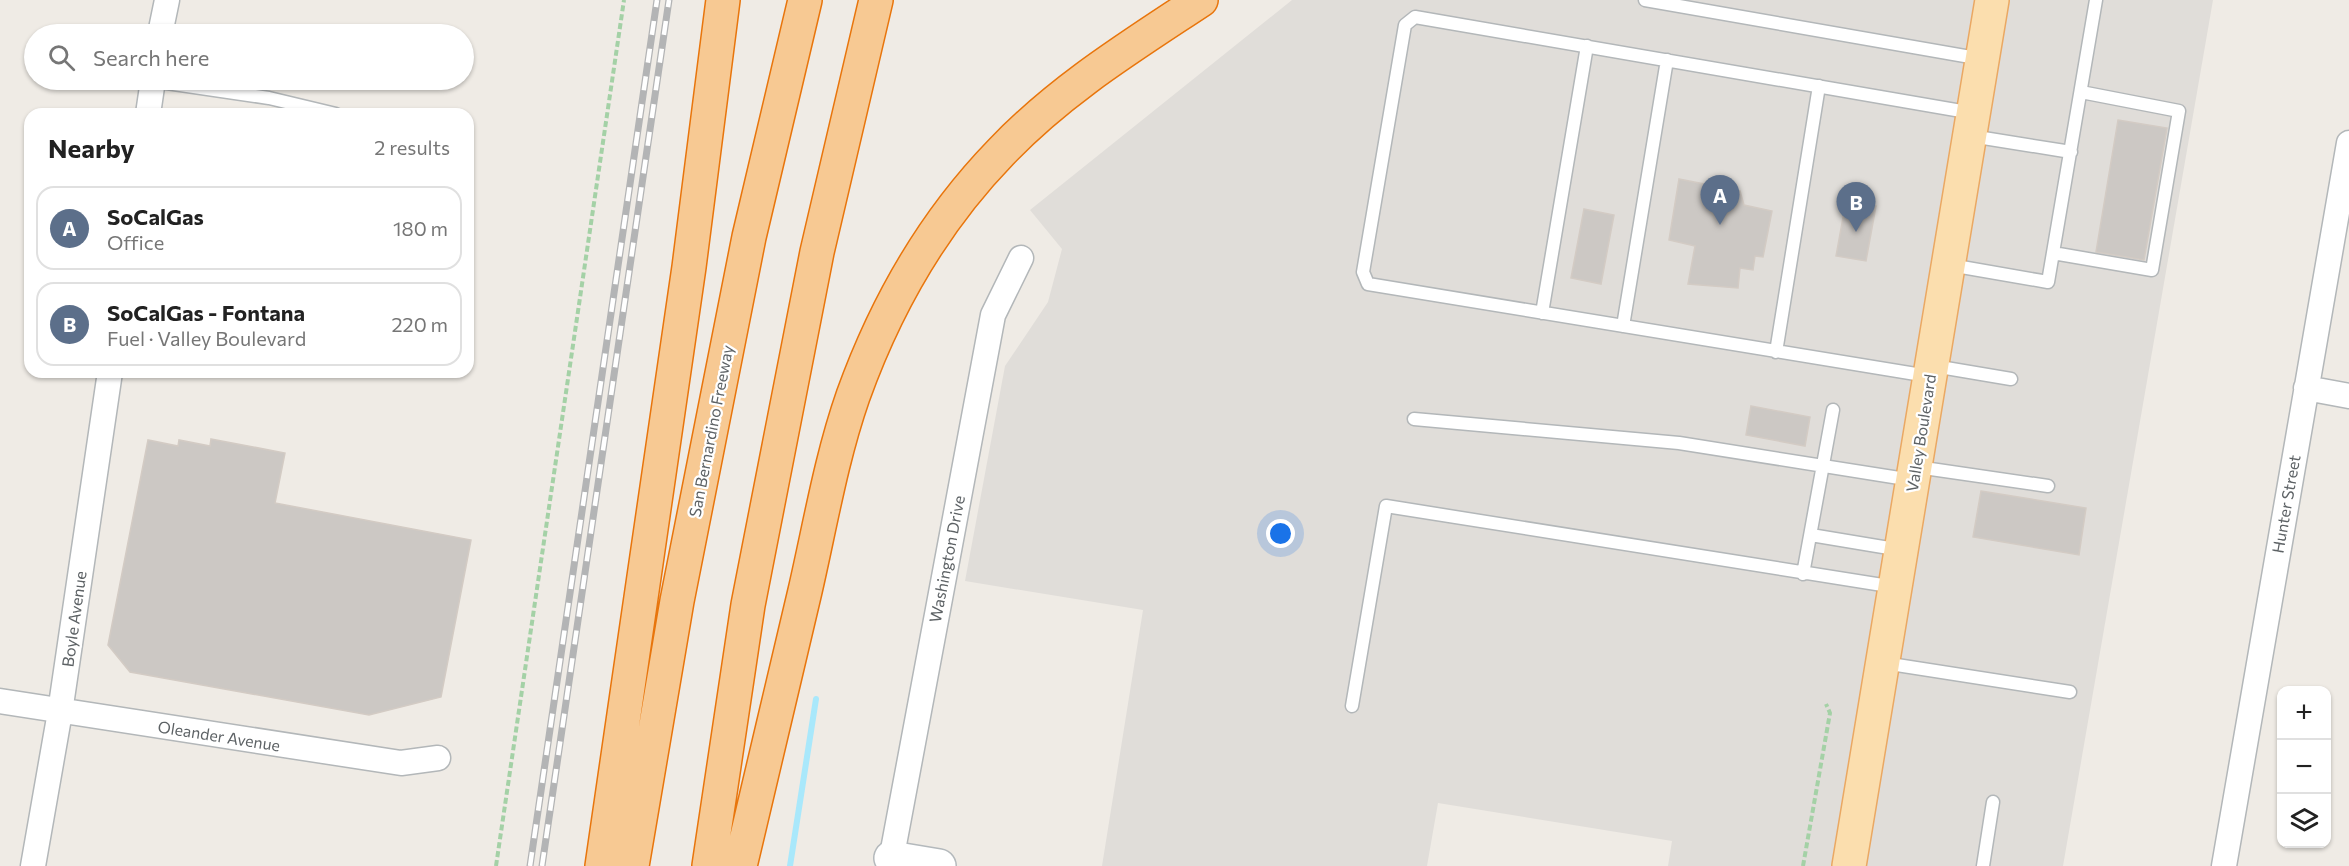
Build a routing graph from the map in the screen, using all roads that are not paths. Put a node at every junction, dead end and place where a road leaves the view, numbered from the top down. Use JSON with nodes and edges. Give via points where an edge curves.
{"nodes":[{"id":1,"x":166,"y":0,"type":"edge"},
{"id":2,"x":723,"y":0,"type":"edge"},
{"id":3,"x":805,"y":0,"type":"edge"},
{"id":4,"x":876,"y":0,"type":"edge"},
{"id":5,"x":1201,"y":0,"type":"edge"},
{"id":6,"x":1645,"y":0,"type":"edge"},
{"id":7,"x":1992,"y":0,"type":"edge"},
{"id":8,"x":2096,"y":0,"type":"edge"},
{"id":9,"x":162,"y":24,"type":"edge"},
{"id":10,"x":1587,"y":46,"type":"junction"},
{"id":11,"x":1983,"y":59,"type":"junction"},
{"id":12,"x":1667,"y":60,"type":"junction"},
{"id":13,"x":1819,"y":86,"type":"junction"},
{"id":14,"x":152,"y":90,"type":"edge"},
{"id":15,"x":217,"y":90,"type":"edge"},
{"id":16,"x":2081,"y":92,"type":"junction"},
{"id":17,"x":149,"y":108,"type":"edge"},
{"id":18,"x":311,"y":108,"type":"edge"},
{"id":19,"x":1972,"y":124,"type":"junction"},
{"id":20,"x":2349,"y":143,"type":"edge"},
{"id":21,"x":2071,"y":152,"type":"junction"},
{"id":22,"x":2053,"y":254,"type":"junction"},
{"id":23,"x":1021,"y":258,"type":"dead end"},
{"id":24,"x":1949,"y":265,"type":"junction"},
{"id":25,"x":1542,"y":313,"type":"junction"},
{"id":26,"x":1623,"y":326,"type":"junction"},
{"id":27,"x":1776,"y":352,"type":"junction"},
{"id":28,"x":1931,"y":371,"type":"junction"},
{"id":29,"x":109,"y":378,"type":"edge"},
{"id":30,"x":2011,"y":379,"type":"dead end"},
{"id":31,"x":2306,"y":388,"type":"junction"},
{"id":32,"x":2349,"y":396,"type":"edge"},
{"id":33,"x":1833,"y":410,"type":"dead end"},
{"id":34,"x":1414,"y":419,"type":"dead end"},
{"id":35,"x":1824,"y":466,"type":"junction"},
{"id":36,"x":1914,"y":473,"type":"junction"},
{"id":37,"x":2048,"y":486,"type":"dead end"},
{"id":38,"x":1811,"y":535,"type":"junction"},
{"id":39,"x":1902,"y":550,"type":"junction"},
{"id":40,"x":1803,"y":573,"type":"junction"},
{"id":41,"x":1896,"y":587,"type":"junction"},
{"id":42,"x":1883,"y":663,"type":"junction"},
{"id":43,"x":2070,"y":692,"type":"dead end"},
{"id":44,"x":0,"y":701,"type":"edge"},
{"id":45,"x":1352,"y":706,"type":"dead end"},
{"id":46,"x":60,"y":712,"type":"junction"},
{"id":47,"x":438,"y":758,"type":"dead end"},
{"id":48,"x":1993,"y":802,"type":"dead end"},
{"id":49,"x":890,"y":862,"type":"edge"},
{"id":50,"x":33,"y":866,"type":"edge"},
{"id":51,"x":603,"y":866,"type":"edge"},
{"id":52,"x":632,"y":866,"type":"edge"},
{"id":53,"x":709,"y":866,"type":"edge"},
{"id":54,"x":740,"y":866,"type":"edge"},
{"id":55,"x":939,"y":866,"type":"edge"},
{"id":56,"x":1849,"y":866,"type":"edge"},
{"id":57,"x":1983,"y":866,"type":"edge"},
{"id":58,"x":2224,"y":866,"type":"edge"}],
"edges":[{"from":1,"to":9,"type":"street"},
{"from":2,"to":51,"type":"highway"},
{"from":3,"to":52,"type":"highway","name":"San Bernardino Freeway","via":[[749,237],[677,601]]},
{"from":4,"to":53,"type":"highway","via":[[817,252],[750,593]]},
{"from":5,"to":54,"type":"highway","via":[[1101,65],[1041,112],[967,190],[900,292],[875,339],[852,399]]},
{"from":6,"to":11,"type":"lane"},
{"from":7,"to":11,"type":"main road","name":"Valley Boulevard"},
{"from":8,"to":16,"type":"lane"},
{"from":10,"to":12,"type":"lane"},
{"from":10,"to":25,"type":"lane"},
{"from":10,"to":25,"type":"lane","via":[[1415,16],[1404,25],[1363,272],[1368,284]]},
{"from":11,"to":19,"type":"main road","name":"Valley Boulevard"},
{"from":12,"to":13,"type":"lane"},
{"from":12,"to":26,"type":"lane"},
{"from":13,"to":19,"type":"lane"},
{"from":13,"to":27,"type":"lane"},
{"from":14,"to":17,"type":"street"},
{"from":15,"to":18,"type":"lane"},
{"from":16,"to":21,"type":"lane"},
{"from":16,"to":22,"type":"lane","via":[[2179,111],[2152,270]]},
{"from":19,"to":21,"type":"lane"},
{"from":19,"to":24,"type":"main road","name":"Valley Boulevard"},
{"from":20,"to":31,"type":"street","name":"Hunter Street"},
{"from":21,"to":22,"type":"lane"},
{"from":22,"to":24,"type":"lane","via":[[2048,282]]},
{"from":23,"to":49,"type":"street","name":"Washington Drive","via":[[993,315]]},
{"from":24,"to":28,"type":"main road","name":"Valley Boulevard"},
{"from":25,"to":26,"type":"lane"},
{"from":26,"to":27,"type":"lane"},
{"from":27,"to":28,"type":"lane"},
{"from":28,"to":30,"type":"lane"},
{"from":28,"to":36,"type":"main road","name":"Valley Boulevard"},
{"from":29,"to":46,"type":"street","name":"Boyle Avenue"},
{"from":31,"to":32,"type":"street"},
{"from":31,"to":58,"type":"street","name":"Hunter Street"},
{"from":33,"to":35,"type":"lane"},
{"from":34,"to":35,"type":"lane","via":[[1679,443]]},
{"from":35,"to":36,"type":"lane"},
{"from":35,"to":38,"type":"lane"},
{"from":36,"to":37,"type":"lane"},
{"from":36,"to":39,"type":"main road","name":"Valley Boulevard"},
{"from":38,"to":39,"type":"lane"},
{"from":38,"to":40,"type":"lane"},
{"from":39,"to":41,"type":"main road","name":"Valley Boulevard"},
{"from":40,"to":41,"type":"lane"},
{"from":40,"to":45,"type":"lane","via":[[1386,506]]},
{"from":41,"to":42,"type":"main road","name":"Valley Boulevard"},
{"from":42,"to":43,"type":"lane"},
{"from":42,"to":56,"type":"main road","name":"Valley Boulevard"},
{"from":44,"to":46,"type":"street","name":"Oleander Avenue"},
{"from":46,"to":47,"type":"street","name":"Oleander Avenue","via":[[401,763]]},
{"from":46,"to":50,"type":"street","name":"Boyle Avenue"},
{"from":48,"to":57,"type":"lane"},
{"from":49,"to":55,"type":"street"}]}
